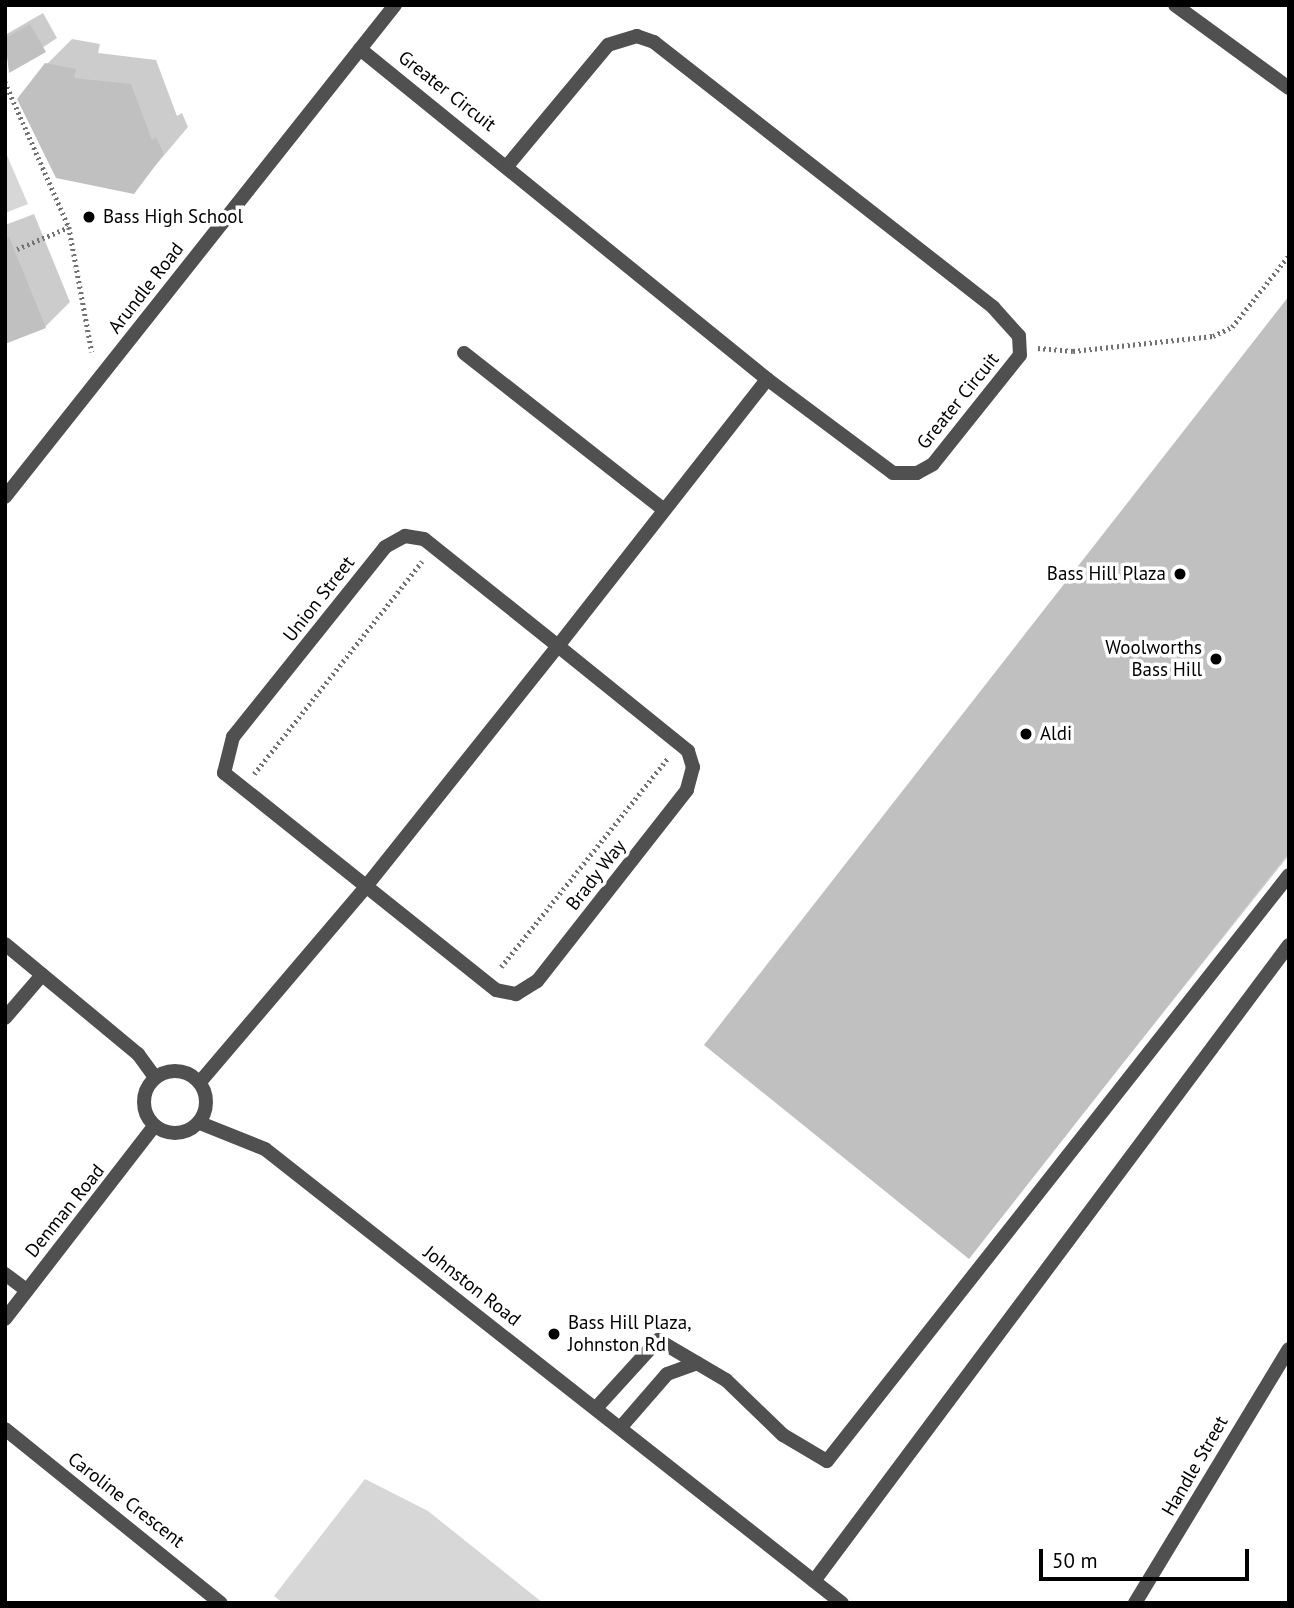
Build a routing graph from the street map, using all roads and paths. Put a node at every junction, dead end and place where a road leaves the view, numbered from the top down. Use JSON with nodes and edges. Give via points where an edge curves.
{"nodes":[{"id":1,"x":395,"y":5,"type":"edge"},
{"id":2,"x":1175,"y":5,"type":"edge"},
{"id":3,"x":360,"y":49,"type":"junction"},
{"id":4,"x":5,"y":82,"type":"edge"},
{"id":5,"x":1289,"y":88,"type":"edge"},
{"id":6,"x":509,"y":164,"type":"junction"},
{"id":7,"x":69,"y":226,"type":"junction"},
{"id":8,"x":17,"y":249,"type":"dead end"},
{"id":9,"x":1289,"y":255,"type":"edge"},
{"id":10,"x":1020,"y":346,"type":"junction"},
{"id":11,"x":464,"y":353,"type":"dead end"},
{"id":12,"x":767,"y":379,"type":"junction"},
{"id":13,"x":97,"y":381,"type":"junction"},
{"id":14,"x":5,"y":497,"type":"edge"},
{"id":15,"x":664,"y":510,"type":"junction"},
{"id":16,"x":434,"y":547,"type":"junction"},
{"id":17,"x":558,"y":646,"type":"junction"},
{"id":18,"x":679,"y":743,"type":"junction"},
{"id":19,"x":240,"y":791,"type":"junction"},
{"id":20,"x":1289,"y":875,"type":"edge"},
{"id":21,"x":363,"y":889,"type":"junction"},
{"id":22,"x":5,"y":944,"type":"edge"},
{"id":23,"x":1289,"y":945,"type":"edge"},
{"id":24,"x":42,"y":975,"type":"junction"},
{"id":25,"x":487,"y":984,"type":"junction"},
{"id":26,"x":5,"y":1018,"type":"edge"},
{"id":27,"x":156,"y":1077,"type":"junction"},
{"id":28,"x":200,"y":1082,"type":"junction"},
{"id":29,"x":200,"y":1123,"type":"junction"},
{"id":30,"x":154,"y":1126,"type":"junction"},
{"id":31,"x":5,"y":1274,"type":"edge"},
{"id":32,"x":26,"y":1290,"type":"junction"},
{"id":33,"x":5,"y":1319,"type":"edge"},
{"id":34,"x":1289,"y":1349,"type":"edge"},
{"id":35,"x":697,"y":1363,"type":"junction"},
{"id":36,"x":597,"y":1407,"type":"junction"},
{"id":37,"x":621,"y":1427,"type":"junction"},
{"id":38,"x":5,"y":1429,"type":"edge"},
{"id":39,"x":814,"y":1581,"type":"junction"},
{"id":40,"x":221,"y":1603,"type":"edge"},
{"id":41,"x":842,"y":1603,"type":"edge"},
{"id":42,"x":1135,"y":1603,"type":"edge"}],
"edges":[{"from":1,"to":3,"type":"street","name":"Arundle Road"},
{"from":2,"to":5,"type":"street"},
{"from":3,"to":6,"type":"street","name":"Greater Circuit"},
{"from":3,"to":13,"type":"street","name":"Arundle Road"},
{"from":4,"to":7,"type":"path"},
{"from":6,"to":10,"type":"street","name":"Greater Circuit","via":[[608,45],[637,36],[654,43],[993,307],[1012,323]]},
{"from":6,"to":12,"type":"street","name":"Greater Circuit"},
{"from":7,"to":8,"type":"path"},
{"from":7,"to":13,"type":"path"},
{"from":9,"to":10,"type":"path","via":[[1232,327],[1213,336],[1073,351]]},
{"from":10,"to":12,"type":"street","name":"Greater Circuit","via":[[1020,355],[933,464],[917,473],[893,473]]},
{"from":11,"to":15,"type":"street"},
{"from":12,"to":15,"type":"street"},
{"from":13,"to":14,"type":"street","name":"Arundle Road"},
{"from":15,"to":17,"type":"street"},
{"from":16,"to":17,"type":"street","name":"Union Street"},
{"from":16,"to":19,"type":"path"},
{"from":16,"to":19,"type":"street","name":"Union Street","via":[[405,536],[385,547],[225,754],[225,773]]},
{"from":17,"to":18,"type":"street","name":"Brady Way"},
{"from":17,"to":21,"type":"street"},
{"from":18,"to":25,"type":"path"},
{"from":18,"to":25,"type":"street","name":"Brady Way","via":[[693,767],[687,790],[545,971],[516,994]]},
{"from":19,"to":21,"type":"street","name":"Union Street"},
{"from":20,"to":35,"type":"street","via":[[827,1461],[783,1435],[726,1380]]},
{"from":21,"to":25,"type":"street","name":"Brady Way"},
{"from":21,"to":28,"type":"street"},
{"from":22,"to":24,"type":"street"},
{"from":23,"to":39,"type":"street"},
{"from":24,"to":26,"type":"street"},
{"from":24,"to":27,"type":"street","via":[[138,1054]]},
{"from":27,"to":28,"type":"street","via":[[174,1070]]},
{"from":27,"to":30,"type":"street","via":[[144,1096]]},
{"from":28,"to":29,"type":"street","via":[[207,1104]]},
{"from":29,"to":30,"type":"street","via":[[181,1133]]},
{"from":29,"to":36,"type":"street","name":"Johnston Road","via":[[265,1149]]},
{"from":30,"to":32,"type":"street","name":"Denman Road"},
{"from":31,"to":32,"type":"street"},
{"from":32,"to":33,"type":"street","name":"Denman Road"},
{"from":34,"to":42,"type":"street","name":"Handle Street"},
{"from":35,"to":36,"type":"street","via":[[659,1340]]},
{"from":35,"to":37,"type":"street","via":[[667,1374]]},
{"from":36,"to":37,"type":"street","name":"Johnston Road"},
{"from":37,"to":39,"type":"street","name":"Johnston Road"},
{"from":38,"to":40,"type":"street","name":"Caroline Crescent"},
{"from":39,"to":41,"type":"street","name":"Johnston Road"}]}
